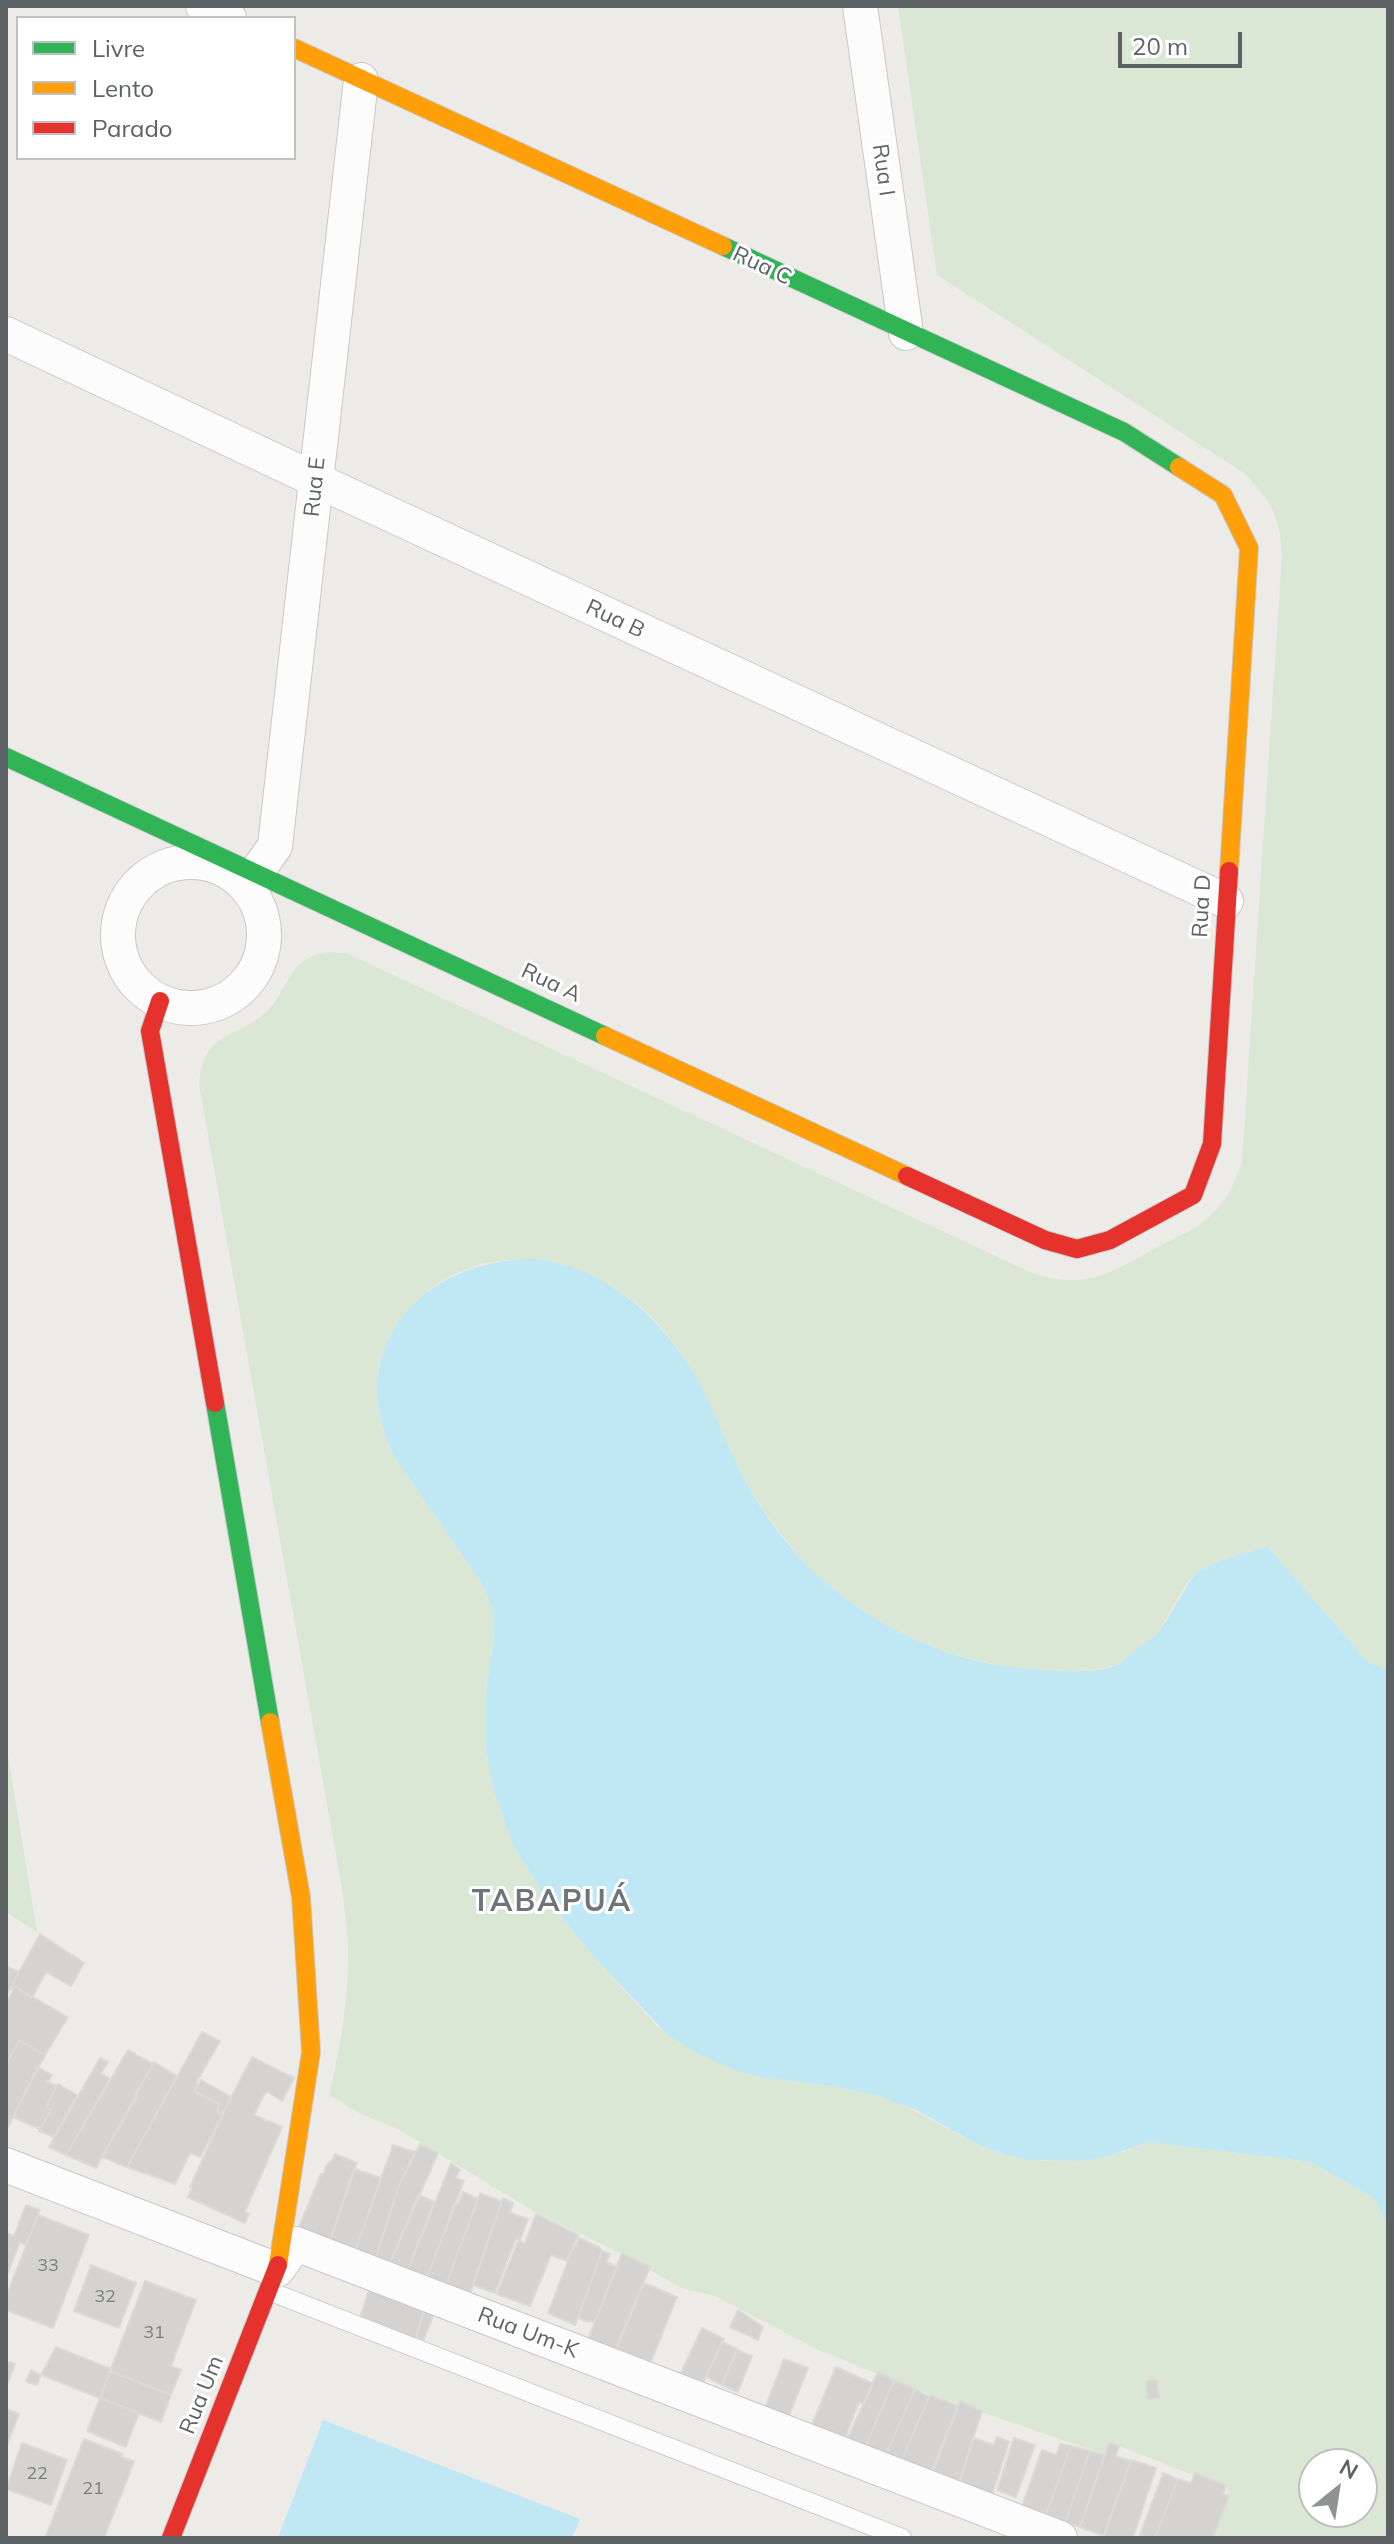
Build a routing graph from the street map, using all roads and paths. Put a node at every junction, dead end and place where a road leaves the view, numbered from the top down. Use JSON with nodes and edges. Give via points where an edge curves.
{"nodes":[{"id":1,"x":203,"y":6,"type":"edge"},
{"id":2,"x":860,"y":6,"type":"edge"},
{"id":3,"x":225,"y":16,"type":"edge"},
{"id":4,"x":296,"y":49,"type":"edge"},
{"id":5,"x":361,"y":80,"type":"junction"},
{"id":6,"x":906,"y":333,"type":"junction"},
{"id":7,"x":6,"y":334,"type":"edge"},
{"id":8,"x":316,"y":480,"type":"junction"},
{"id":9,"x":1223,"y":495,"type":"joint"},
{"id":10,"x":6,"y":757,"type":"edge"},
{"id":11,"x":251,"y":879,"type":"junction"},
{"id":12,"x":1226,"y":901,"type":"junction"},
{"id":13,"x":160,"y":1001,"type":"junction"},
{"id":14,"x":1077,"y":1249,"type":"joint"},
{"id":15,"x":6,"y":2165,"type":"edge"},
{"id":16,"x":273,"y":2280,"type":"junction"},
{"id":17,"x":171,"y":2538,"type":"edge"},
{"id":18,"x":902,"y":2538,"type":"edge"},
{"id":19,"x":1060,"y":2538,"type":"edge"}],
"edges":[{"from":1,"to":3,"type":"street"},
{"from":2,"to":6,"type":"street","name":"Rua I"},
{"from":4,"to":5,"type":"street","name":"Rua C"},
{"from":5,"to":6,"type":"street","name":"Rua C"},
{"from":5,"to":8,"type":"street","name":"Rua E"},
{"from":6,"to":9,"type":"street","name":"Rua C","via":[[1124,432]]},
{"from":7,"to":8,"type":"street","name":"Rua B"},
{"from":8,"to":11,"type":"street","name":"Rua E","via":[[275,846]]},
{"from":8,"to":12,"type":"street","name":"Rua B"},
{"from":9,"to":12,"type":"street","name":"Rua D","via":[[1249,548]]},
{"from":10,"to":11,"type":"street","name":"Rua A"},
{"from":11,"to":13,"type":"street","via":[[264,938],[261,958],[248,981],[229,997],[205,1006]]},
{"from":11,"to":13,"type":"street","via":[[212,864],[182,862],[153,872],[131,893],[118,926],[121,956],[133,979]]},
{"from":11,"to":14,"type":"street","name":"Rua A","via":[[1031,1233]]},
{"from":12,"to":14,"type":"street","name":"Rua D","via":[[1212,1144],[1193,1195],[1110,1240]]},
{"from":13,"to":16,"type":"street","name":"Rua Um","via":[[150,1031],[301,1897],[311,2052]]},
{"from":15,"to":16,"type":"street"},
{"from":16,"to":17,"type":"street","name":"Rua Um"},
{"from":16,"to":18,"type":"lane"},
{"from":16,"to":19,"type":"street","name":"Rua Um-K","via":[[296,2244]]}]}
